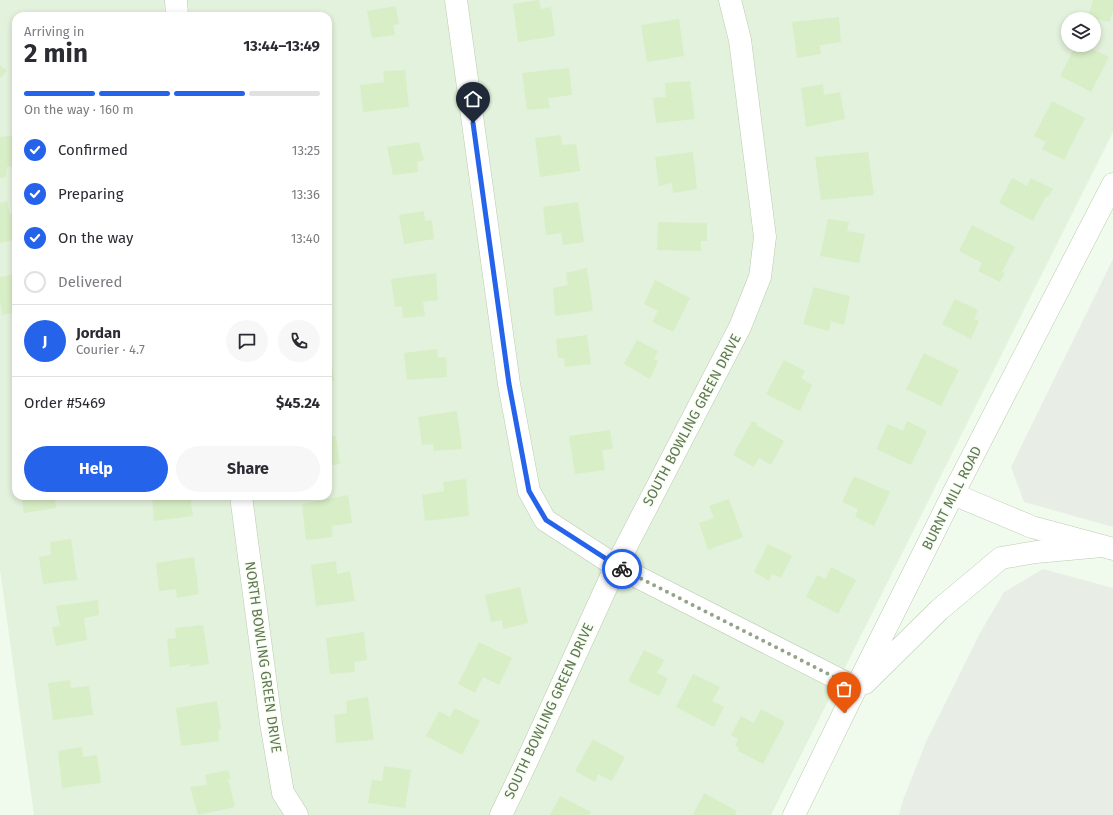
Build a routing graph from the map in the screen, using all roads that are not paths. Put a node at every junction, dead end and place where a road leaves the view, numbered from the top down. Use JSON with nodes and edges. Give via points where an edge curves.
{"nodes":[{"id":1,"x":176,"y":0,"type":"edge"},
{"id":2,"x":456,"y":0,"type":"edge"},
{"id":3,"x":730,"y":0,"type":"edge"},
{"id":4,"x":177,"y":12,"type":"edge"},
{"id":5,"x":1113,"y":184,"type":"edge"},
{"id":6,"x":954,"y":494,"type":"junction"},
{"id":7,"x":242,"y":500,"type":"edge"},
{"id":8,"x":1107,"y":548,"type":"edge"},
{"id":9,"x":616,"y":566,"type":"junction"},
{"id":10,"x":856,"y":688,"type":"junction"},
{"id":11,"x":297,"y":815,"type":"edge"},
{"id":12,"x":501,"y":815,"type":"edge"},
{"id":13,"x":794,"y":815,"type":"edge"}],
"edges":[{"from":1,"to":4,"type":"street"},
{"from":2,"to":9,"type":"street","via":[[509,384],[529,491],[546,520]]},
{"from":3,"to":9,"type":"street","name":"SOUTH BOWLING GREEN DRIVE","via":[[740,40],[765,237],[760,277],[740,327]]},
{"from":5,"to":6,"type":"street","name":"BURNT MILL ROAD"},
{"from":6,"to":8,"type":"street","via":[[1032,527]]},
{"from":6,"to":10,"type":"street","name":"BURNT MILL ROAD"},
{"from":7,"to":11,"type":"street","name":"NORTH BOWLING GREEN DRIVE","via":[[271,723],[283,793]]},
{"from":8,"to":10,"type":"street","via":[[1036,552],[1001,558],[939,610],[863,685]]},
{"from":9,"to":10,"type":"street"},
{"from":9,"to":12,"type":"street","name":"SOUTH BOWLING GREEN DRIVE"},
{"from":10,"to":13,"type":"street","name":"BURNT MILL ROAD"}]}
